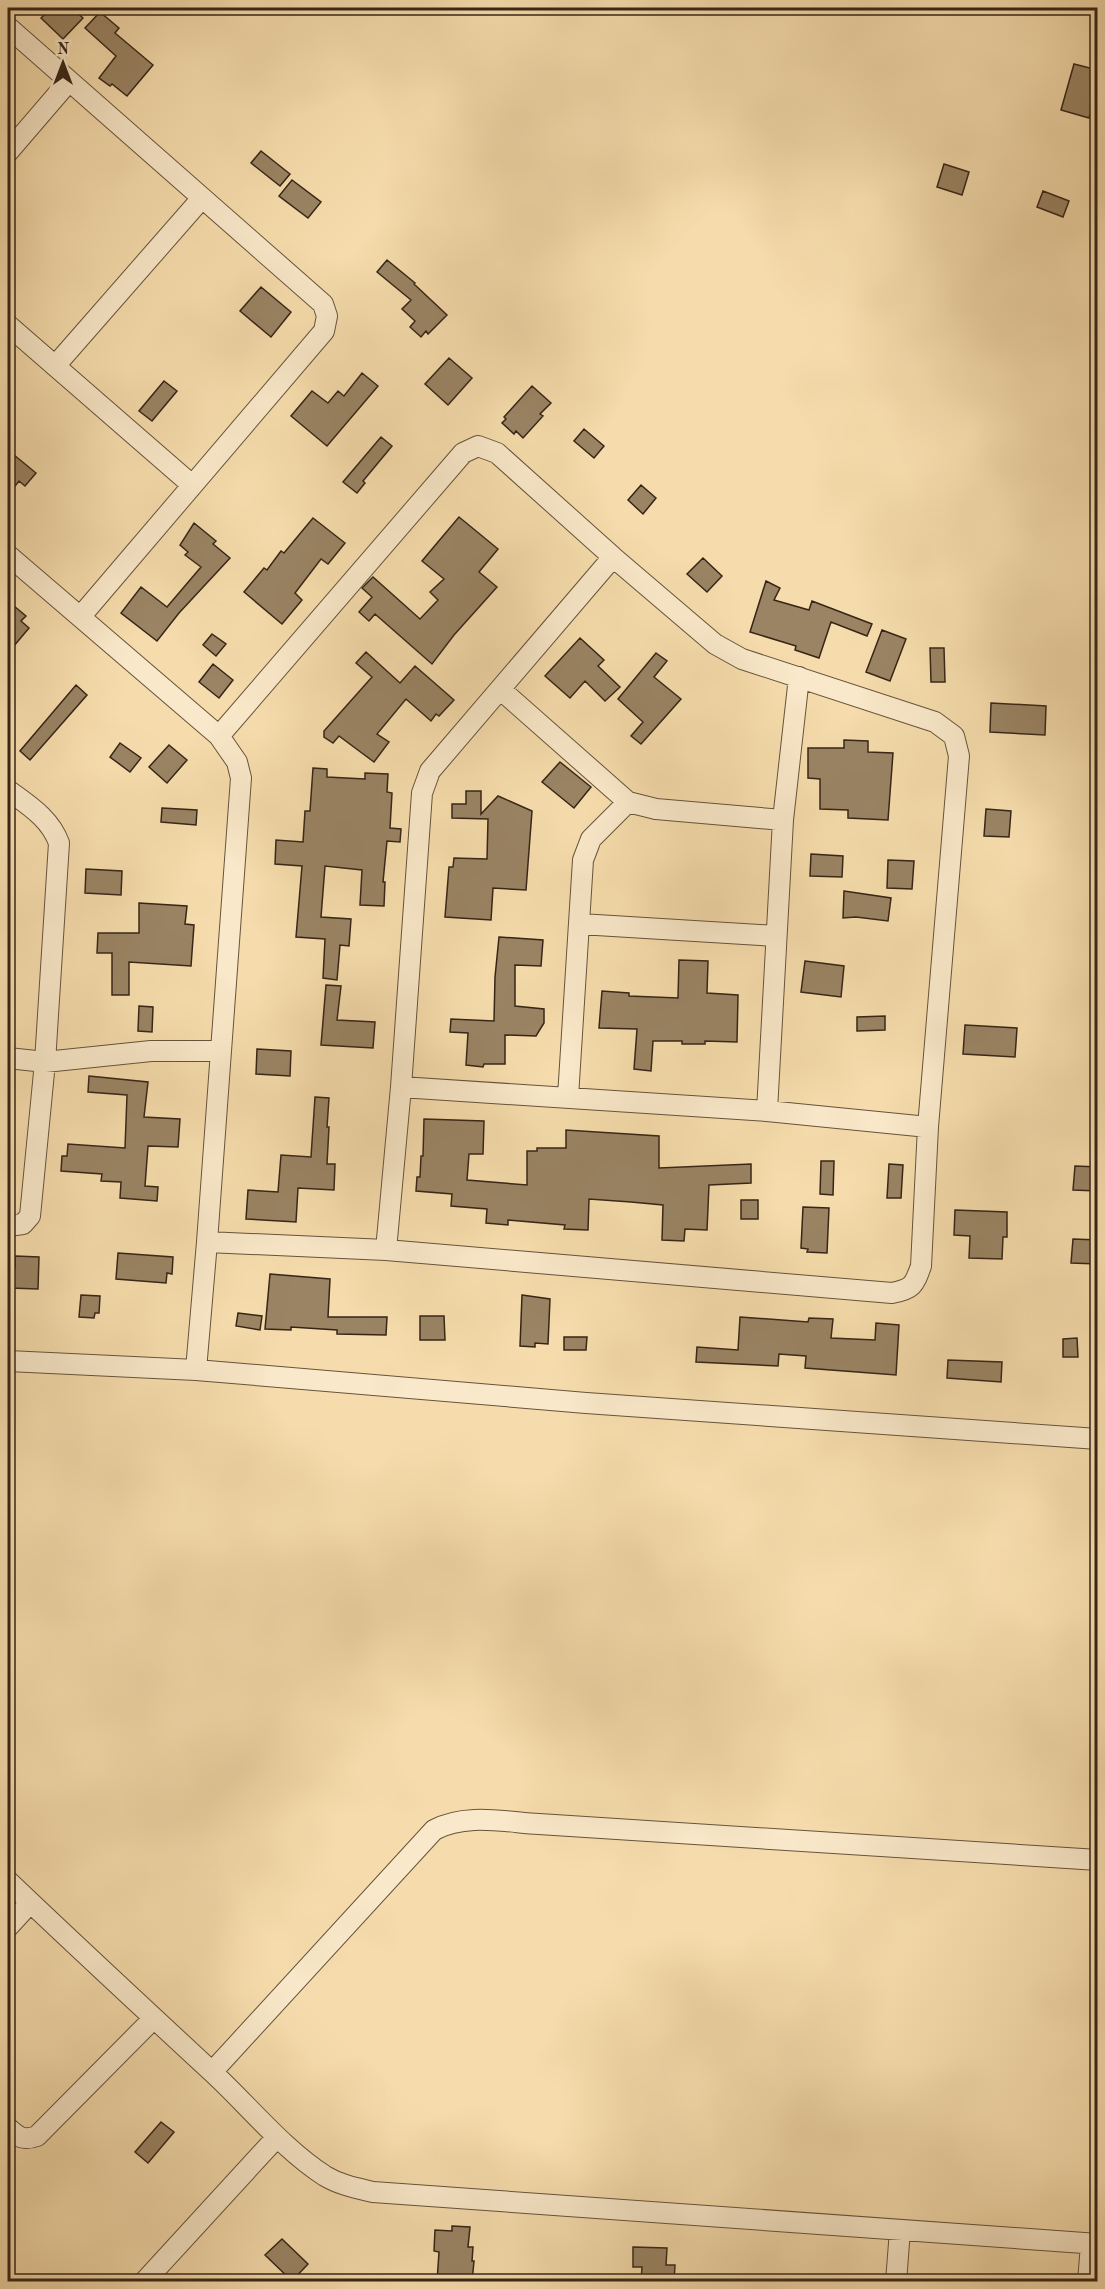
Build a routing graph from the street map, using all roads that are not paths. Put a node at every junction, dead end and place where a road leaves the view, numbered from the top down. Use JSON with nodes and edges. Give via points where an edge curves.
{"nodes":[{"id":1,"x":8,"y":27,"type":"edge"},
{"id":2,"x":69,"y":81,"type":"junction"},
{"id":3,"x":8,"y":152,"type":"edge"},
{"id":4,"x":202,"y":198,"type":"junction"},
{"id":5,"x":8,"y":325,"type":"edge"},
{"id":6,"x":55,"y":366,"type":"junction"},
{"id":7,"x":192,"y":485,"type":"junction"},
{"id":8,"x":8,"y":555,"type":"edge"},
{"id":9,"x":613,"y":557,"type":"junction"},
{"id":10,"x":81,"y":616,"type":"junction"},
{"id":11,"x":799,"y":677,"type":"junction"},
{"id":12,"x":500,"y":689,"type":"junction"},
{"id":13,"x":219,"y":736,"type":"junction"},
{"id":14,"x":8,"y":790,"type":"edge"},
{"id":15,"x":628,"y":802,"type":"junction"},
{"id":16,"x":783,"y":820,"type":"junction"},
{"id":17,"x":580,"y":924,"type":"junction"},
{"id":18,"x":776,"y":936,"type":"junction"},
{"id":19,"x":220,"y":1051,"type":"junction"},
{"id":20,"x":8,"y":1058,"type":"edge"},
{"id":21,"x":45,"y":1062,"type":"junction"},
{"id":22,"x":401,"y":1087,"type":"junction"},
{"id":23,"x":568,"y":1097,"type":"junction"},
{"id":24,"x":767,"y":1111,"type":"junction"},
{"id":25,"x":928,"y":1127,"type":"junction"},
{"id":26,"x":8,"y":1226,"type":"edge"},
{"id":27,"x":207,"y":1242,"type":"junction"},
{"id":28,"x":386,"y":1250,"type":"junction"},
{"id":29,"x":8,"y":1361,"type":"edge"},
{"id":30,"x":196,"y":1370,"type":"junction"},
{"id":31,"x":1098,"y":1439,"type":"edge"},
{"id":32,"x":1098,"y":1860,"type":"edge"},
{"id":33,"x":8,"y":1881,"type":"edge"},
{"id":34,"x":30,"y":1903,"type":"junction"},
{"id":35,"x":8,"y":1927,"type":"edge"},
{"id":36,"x":153,"y":2019,"type":"junction"},
{"id":37,"x":212,"y":2072,"type":"junction"},
{"id":38,"x":8,"y":2128,"type":"edge"},
{"id":39,"x":277,"y":2137,"type":"junction"},
{"id":40,"x":900,"y":2230,"type":"junction"},
{"id":41,"x":1094,"y":2244,"type":"edge"},
{"id":42,"x":144,"y":2281,"type":"edge"},
{"id":43,"x":896,"y":2282,"type":"edge"},
{"id":44,"x":1088,"y":2282,"type":"edge"}],
"edges":[{"from":1,"to":2,"type":"street"},
{"from":2,"to":3,"type":"street"},
{"from":2,"to":4,"type":"street"},
{"from":4,"to":6,"type":"street"},
{"from":4,"to":7,"type":"street","via":[[323,304],[327,316],[324,331]]},
{"from":5,"to":6,"type":"street"},
{"from":6,"to":7,"type":"street"},
{"from":7,"to":10,"type":"street"},
{"from":8,"to":10,"type":"street"},
{"from":9,"to":11,"type":"street","via":[[715,644],[742,659]]},
{"from":9,"to":12,"type":"street"},
{"from":9,"to":13,"type":"street","via":[[497,453],[478,446],[463,453]]},
{"from":10,"to":13,"type":"street"},
{"from":11,"to":16,"type":"street"},
{"from":11,"to":25,"type":"street","via":[[935,722],[954,736],[959,756]]},
{"from":12,"to":15,"type":"street"},
{"from":12,"to":22,"type":"street","via":[[430,771],[422,793]]},
{"from":13,"to":19,"type":"street","via":[[237,762],[241,778]]},
{"from":14,"to":21,"type":"street","via":[[44,818],[59,843]]},
{"from":15,"to":16,"type":"street","via":[[656,809]]},
{"from":15,"to":17,"type":"street","via":[[591,839],[583,860]]},
{"from":16,"to":18,"type":"street"},
{"from":17,"to":18,"type":"street"},
{"from":17,"to":23,"type":"street"},
{"from":18,"to":24,"type":"street"},
{"from":19,"to":21,"type":"street","via":[[151,1050]]},
{"from":19,"to":27,"type":"street"},
{"from":20,"to":21,"type":"street"},
{"from":21,"to":26,"type":"street","via":[[30,1216],[22,1224]]},
{"from":22,"to":23,"type":"street"},
{"from":22,"to":28,"type":"street"},
{"from":23,"to":24,"type":"street"},
{"from":24,"to":25,"type":"street"},
{"from":25,"to":28,"type":"street","via":[[921,1266],[915,1283],[907,1290],[892,1293]]},
{"from":27,"to":28,"type":"street"},
{"from":27,"to":30,"type":"street"},
{"from":29,"to":30,"type":"street"},
{"from":30,"to":31,"type":"street","via":[[668,1410]]},
{"from":32,"to":37,"type":"street","via":[[539,1824],[448,1822],[434,1830]]},
{"from":33,"to":34,"type":"street"},
{"from":34,"to":35,"type":"street"},
{"from":34,"to":36,"type":"street"},
{"from":36,"to":37,"type":"street"},
{"from":36,"to":38,"type":"street","via":[[37,2136],[18,2138]]},
{"from":37,"to":39,"type":"street"},
{"from":39,"to":40,"type":"street","via":[[325,2176],[342,2185],[373,2192]]},
{"from":39,"to":42,"type":"street"},
{"from":40,"to":41,"type":"street"},
{"from":40,"to":43,"type":"street"},
{"from":41,"to":44,"type":"street"}]}
